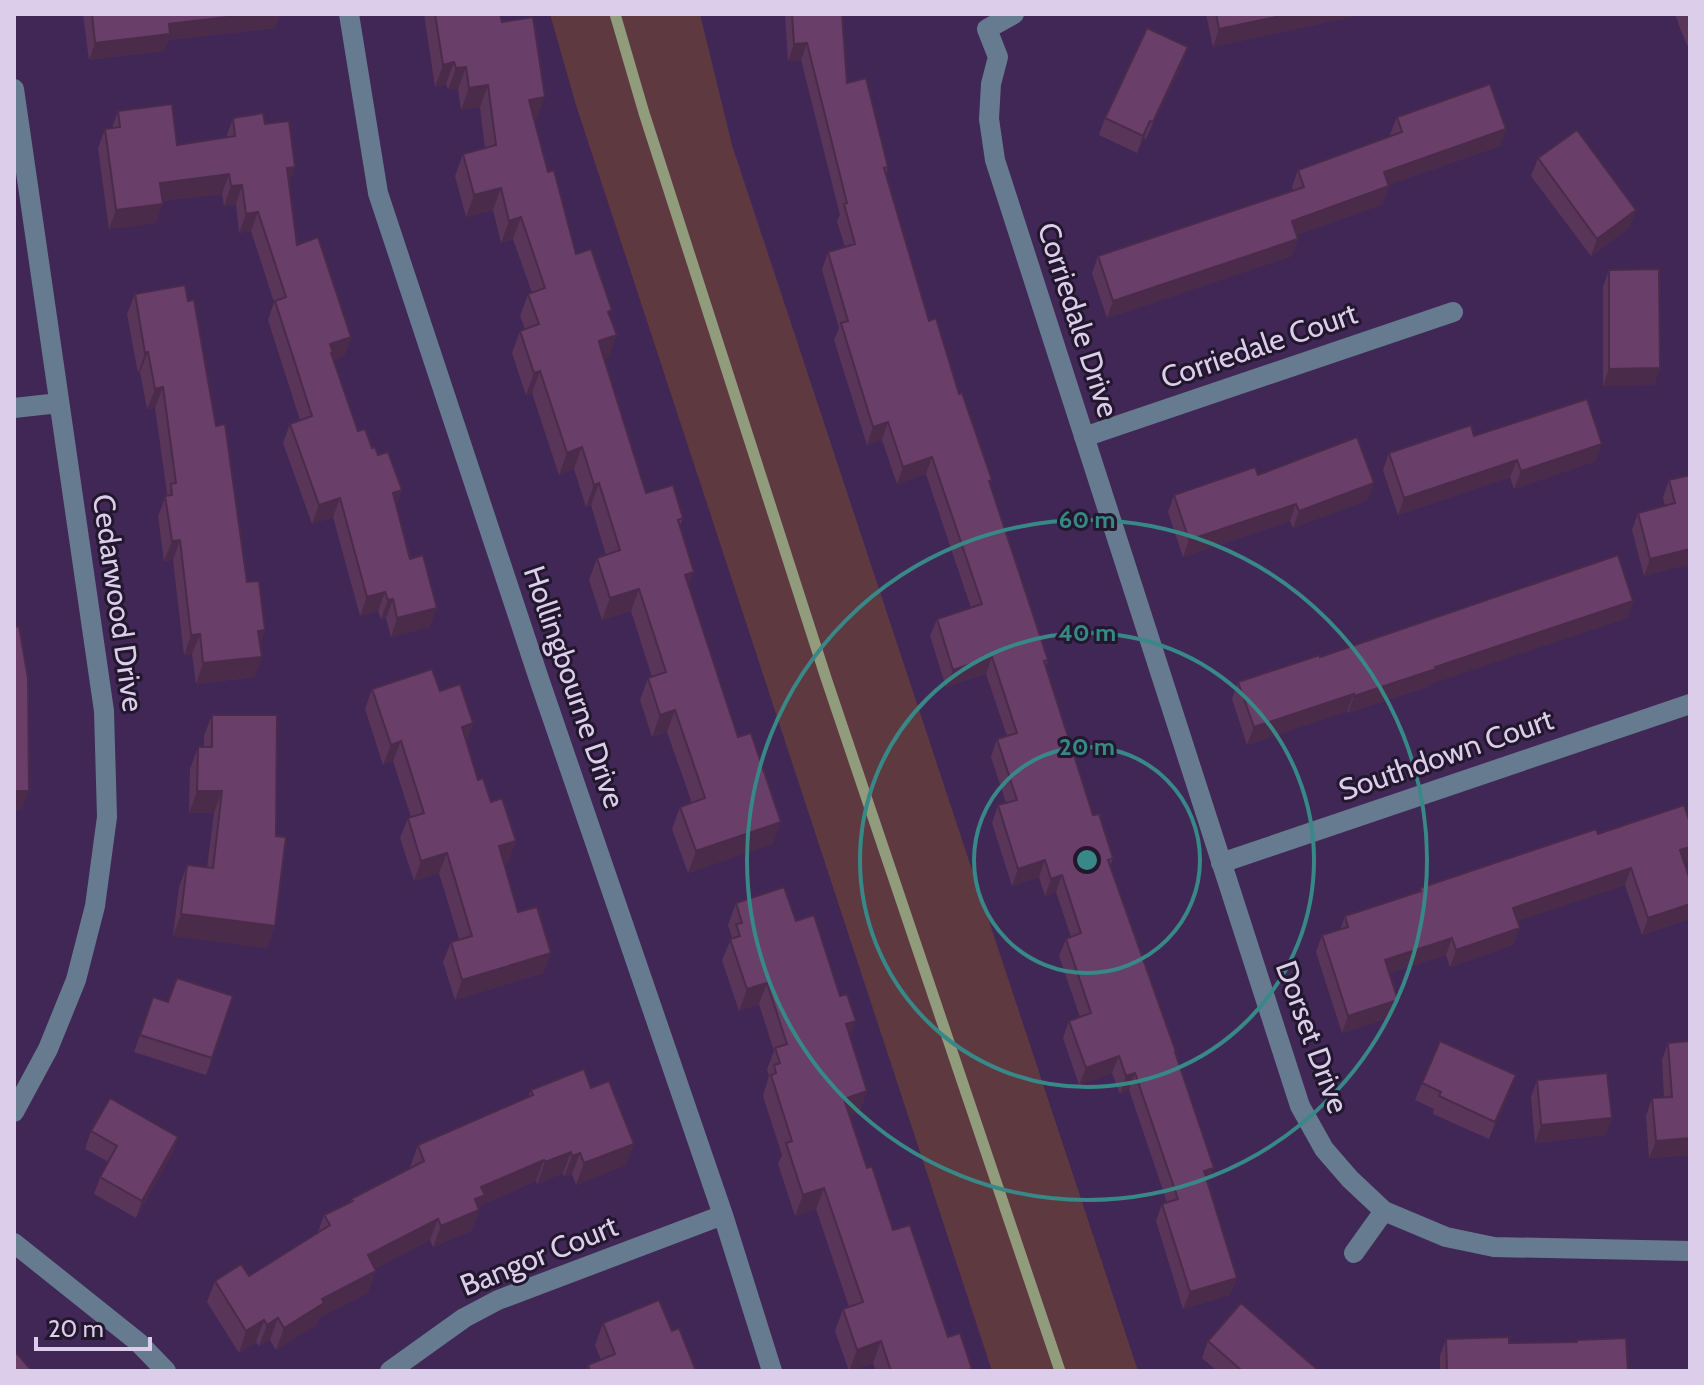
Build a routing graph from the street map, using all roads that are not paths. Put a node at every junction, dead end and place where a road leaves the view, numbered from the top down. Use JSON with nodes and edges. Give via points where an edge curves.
{"nodes":[{"id":1,"x":349,"y":14,"type":"edge"},
{"id":2,"x":1014,"y":14,"type":"edge"},
{"id":3,"x":14,"y":89,"type":"edge"},
{"id":4,"x":1453,"y":312,"type":"dead end"},
{"id":5,"x":59,"y":403,"type":"junction"},
{"id":6,"x":14,"y":408,"type":"edge"},
{"id":7,"x":1084,"y":437,"type":"junction"},
{"id":8,"x":1154,"y":656,"type":"joint"},
{"id":9,"x":1690,"y":704,"type":"edge"},
{"id":10,"x":1221,"y":863,"type":"junction"},
{"id":11,"x":14,"y":1112,"type":"edge"},
{"id":12,"x":1384,"y":1211,"type":"junction"},
{"id":13,"x":723,"y":1215,"type":"junction"},
{"id":14,"x":14,"y":1243,"type":"edge"},
{"id":15,"x":1690,"y":1251,"type":"edge"},
{"id":16,"x":1354,"y":1253,"type":"dead end"},
{"id":17,"x":166,"y":1371,"type":"edge"},
{"id":18,"x":390,"y":1371,"type":"edge"},
{"id":19,"x":772,"y":1371,"type":"edge"}],
"edges":[{"from":1,"to":13,"type":"street","name":"Hollingbourne Drive","via":[[378,193]]},
{"from":2,"to":7,"type":"street","name":"Corriedale Drive","via":[[987,29],[998,57],[989,119],[995,160]]},
{"from":3,"to":5,"type":"street","name":"Cedarwood Drive"},
{"from":4,"to":7,"type":"street","name":"Corriedale Court"},
{"from":5,"to":6,"type":"street"},
{"from":5,"to":11,"type":"street","name":"Cedarwood Drive","via":[[104,711],[107,817],[95,906],[76,980]]},
{"from":7,"to":8,"type":"street","name":"Corriedale Drive"},
{"from":8,"to":10,"type":"street","name":"Dorset Drive"},
{"from":9,"to":10,"type":"street","name":"Southdown Court"},
{"from":10,"to":12,"type":"street","name":"Dorset Drive","via":[[1300,1106],[1324,1149]]},
{"from":12,"to":15,"type":"street","name":"Dorset Drive","via":[[1446,1237],[1494,1247]]},
{"from":12,"to":16,"type":"street"},
{"from":13,"to":18,"type":"street","name":"Bangor Court","via":[[498,1300]]},
{"from":13,"to":19,"type":"street","name":"Hollingbourne Drive"},
{"from":14,"to":17,"type":"street","via":[[138,1342]]}]}
